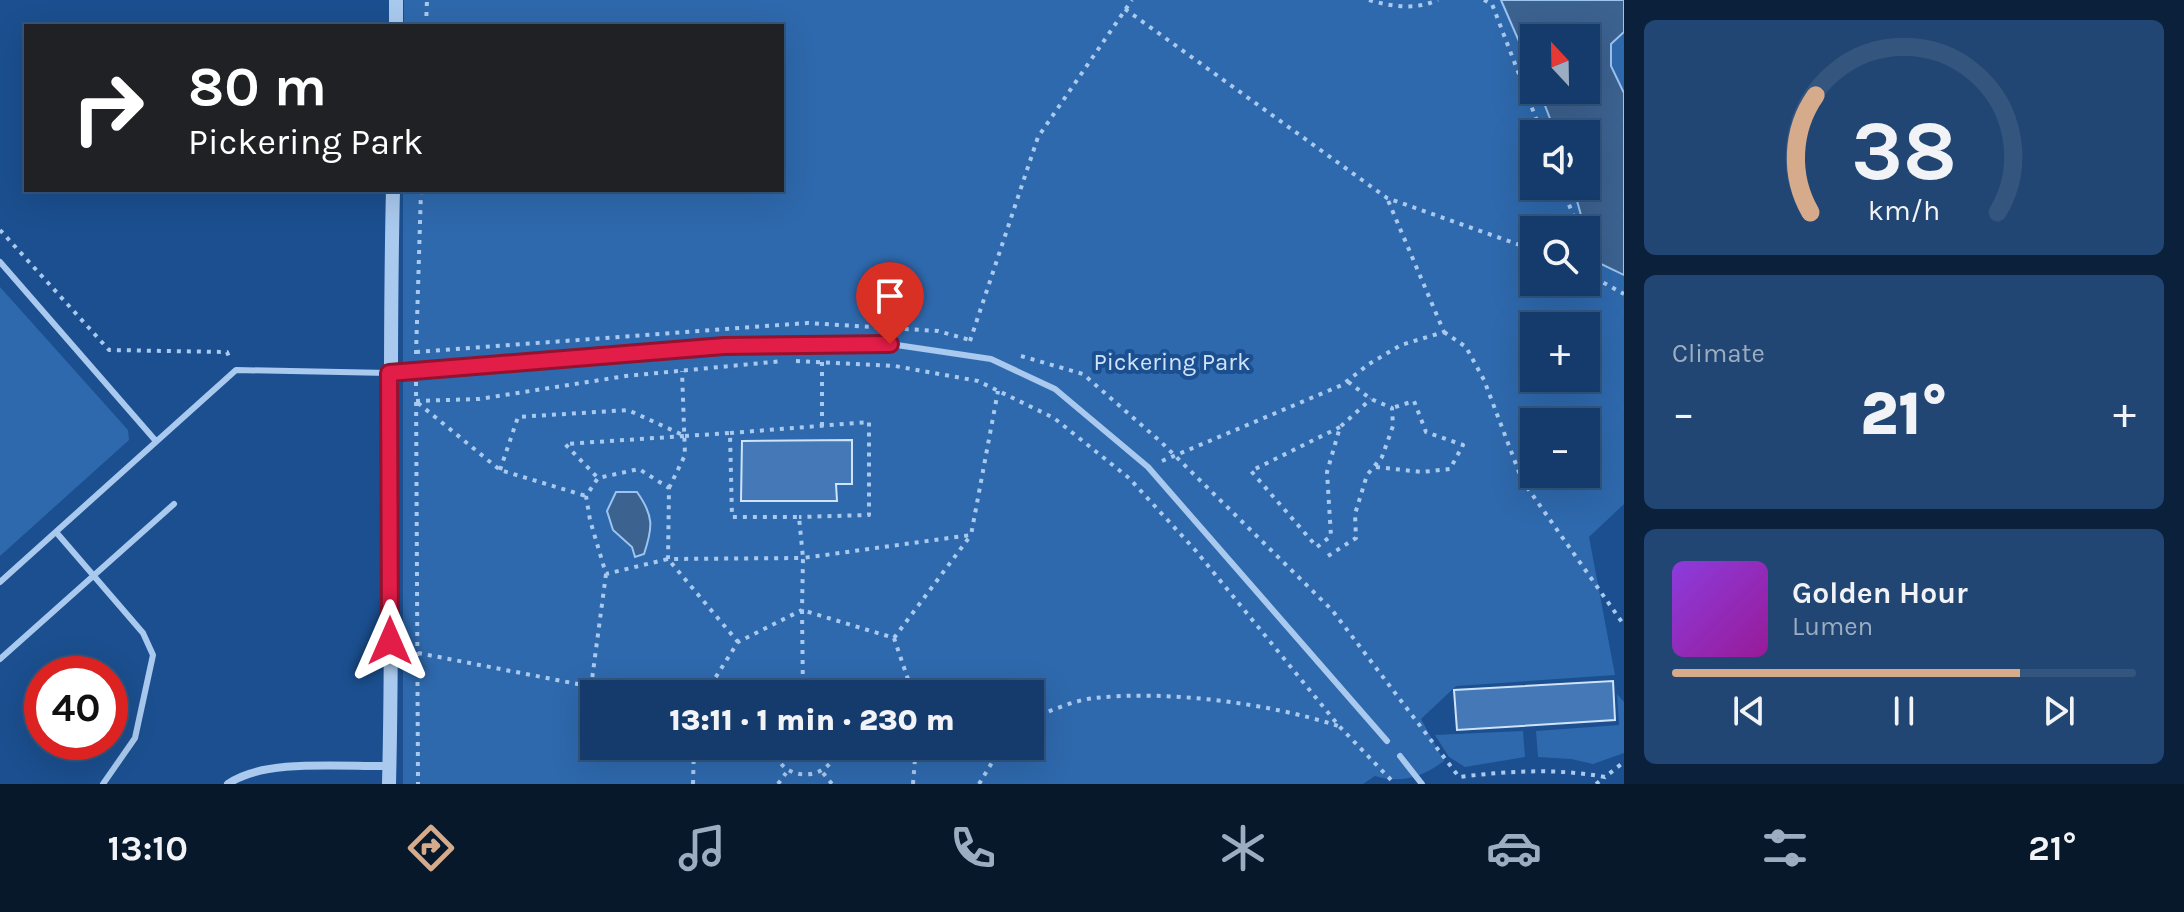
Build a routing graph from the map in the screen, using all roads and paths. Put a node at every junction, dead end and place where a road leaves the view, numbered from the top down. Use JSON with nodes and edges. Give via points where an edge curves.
{"nodes":[{"id":1,"x":396,"y":0,"type":"edge"},
{"id":2,"x":427,"y":0,"type":"edge"},
{"id":3,"x":1132,"y":0,"type":"edge"},
{"id":4,"x":1369,"y":0,"type":"edge"},
{"id":5,"x":1438,"y":0,"type":"edge"},
{"id":6,"x":1484,"y":0,"type":"edge"},
{"id":7,"x":1125,"y":9,"type":"junction"},
{"id":8,"x":396,"y":24,"type":"edge"},
{"id":9,"x":426,"y":24,"type":"edge"},
{"id":10,"x":1537,"y":120,"type":"edge"},
{"id":11,"x":393,"y":192,"type":"edge"},
{"id":12,"x":421,"y":192,"type":"edge"},
{"id":13,"x":1387,"y":198,"type":"junction"},
{"id":14,"x":0,"y":230,"type":"edge"},
{"id":15,"x":1520,"y":245,"type":"edge"},
{"id":16,"x":0,"y":262,"type":"edge"},
{"id":17,"x":1600,"y":281,"type":"edge"},
{"id":18,"x":1624,"y":294,"type":"edge"},
{"id":19,"x":1444,"y":332,"type":"junction"},
{"id":20,"x":416,"y":352,"type":"dead end"},
{"id":21,"x":965,"y":355,"type":"junction"},
{"id":22,"x":1016,"y":355,"type":"dead end"},
{"id":23,"x":822,"y":362,"type":"junction"},
{"id":24,"x":236,"y":370,"type":"junction"},
{"id":25,"x":682,"y":371,"type":"junction"},
{"id":26,"x":389,"y":373,"type":"junction"},
{"id":27,"x":1347,"y":381,"type":"junction"},
{"id":28,"x":998,"y":391,"type":"junction"},
{"id":29,"x":1371,"y":399,"type":"junction"},
{"id":30,"x":416,"y":401,"type":"junction"},
{"id":31,"x":1392,"y":408,"type":"junction"},
{"id":32,"x":822,"y":426,"type":"junction"},
{"id":33,"x":1340,"y":427,"type":"junction"},
{"id":34,"x":730,"y":433,"type":"junction"},
{"id":35,"x":685,"y":436,"type":"junction"},
{"id":36,"x":155,"y":440,"type":"junction"},
{"id":37,"x":1175,"y":456,"type":"junction"},
{"id":38,"x":1148,"y":467,"type":"junction"},
{"id":39,"x":1374,"y":467,"type":"junction"},
{"id":40,"x":500,"y":470,"type":"junction"},
{"id":41,"x":598,"y":478,"type":"junction"},
{"id":42,"x":669,"y":488,"type":"junction"},
{"id":43,"x":586,"y":496,"type":"junction"},
{"id":44,"x":174,"y":504,"type":"dead end"},
{"id":45,"x":799,"y":517,"type":"junction"},
{"id":46,"x":56,"y":532,"type":"junction"},
{"id":47,"x":971,"y":535,"type":"junction"},
{"id":48,"x":1328,"y":556,"type":"dead end"},
{"id":49,"x":803,"y":558,"type":"junction"},
{"id":50,"x":668,"y":559,"type":"junction"},
{"id":51,"x":606,"y":574,"type":"junction"},
{"id":52,"x":94,"y":576,"type":"junction"},
{"id":53,"x":0,"y":582,"type":"edge"},
{"id":54,"x":802,"y":610,"type":"junction"},
{"id":55,"x":1624,"y":625,"type":"edge"},
{"id":56,"x":894,"y":638,"type":"junction"},
{"id":57,"x":738,"y":642,"type":"junction"},
{"id":58,"x":418,"y":653,"type":"junction"},
{"id":59,"x":0,"y":659,"type":"edge"},
{"id":60,"x":592,"y":680,"type":"edge"},
{"id":61,"x":714,"y":680,"type":"edge"},
{"id":62,"x":803,"y":680,"type":"edge"},
{"id":63,"x":908,"y":680,"type":"edge"},
{"id":64,"x":580,"y":685,"type":"edge"},
{"id":65,"x":1044,"y":714,"type":"edge"},
{"id":66,"x":1339,"y":726,"type":"junction"},
{"id":67,"x":1387,"y":741,"type":"dead end"},
{"id":68,"x":1400,"y":756,"type":"dead end"},
{"id":69,"x":694,"y":760,"type":"edge"},
{"id":70,"x":777,"y":760,"type":"edge"},
{"id":71,"x":833,"y":760,"type":"edge"},
{"id":72,"x":915,"y":760,"type":"edge"},
{"id":73,"x":994,"y":760,"type":"edge"},
{"id":74,"x":1624,"y":762,"type":"edge"},
{"id":75,"x":389,"y":766,"type":"junction"},
{"id":76,"x":786,"y":773,"type":"junction"},
{"id":77,"x":823,"y":773,"type":"junction"},
{"id":78,"x":1459,"y":777,"type":"junction"},
{"id":79,"x":1605,"y":777,"type":"junction"},
{"id":80,"x":106,"y":783,"type":"edge"},
{"id":81,"x":228,"y":784,"type":"edge"},
{"id":82,"x":389,"y":784,"type":"edge"},
{"id":83,"x":418,"y":784,"type":"edge"},
{"id":84,"x":693,"y":784,"type":"edge"},
{"id":85,"x":778,"y":784,"type":"edge"},
{"id":86,"x":832,"y":784,"type":"edge"},
{"id":87,"x":913,"y":784,"type":"edge"},
{"id":88,"x":979,"y":784,"type":"edge"},
{"id":89,"x":1395,"y":784,"type":"edge"},
{"id":90,"x":1422,"y":784,"type":"edge"},
{"id":91,"x":1457,"y":784,"type":"edge"},
{"id":92,"x":1596,"y":784,"type":"edge"}],
"edges":[{"from":1,"to":8,"type":"street"},
{"from":2,"to":9,"type":"path"},
{"from":3,"to":7,"type":"path"},
{"from":4,"to":5,"type":"path","via":[[1397,8]]},
{"from":6,"to":10,"type":"path","via":[[1492,4]]},
{"from":7,"to":13,"type":"path"},
{"from":7,"to":21,"type":"path","via":[[1038,137]]},
{"from":11,"to":26,"type":"street"},
{"from":12,"to":20,"type":"path"},
{"from":13,"to":15,"type":"path"},
{"from":13,"to":19,"type":"path"},
{"from":14,"to":24,"type":"path","via":[[109,350],[227,352]]},
{"from":16,"to":36,"type":"lane"},
{"from":17,"to":18,"type":"path"},
{"from":19,"to":27,"type":"path","via":[[1401,345]]},
{"from":19,"to":55,"type":"path","via":[[1466,347],[1484,380],[1522,480]]},
{"from":21,"to":26,"type":"lane","via":[[890,344],[724,346]]},
{"from":21,"to":38,"type":"lane","via":[[991,359],[1055,389]]},
{"from":22,"to":37,"type":"path","via":[[1083,374]]},
{"from":23,"to":25,"type":"path"},
{"from":23,"to":28,"type":"path","via":[[895,366],[978,381]]},
{"from":23,"to":32,"type":"path"},
{"from":24,"to":26,"type":"lane"},
{"from":24,"to":36,"type":"lane"},
{"from":25,"to":30,"type":"path","via":[[479,399]]},
{"from":25,"to":35,"type":"path"},
{"from":26,"to":75,"type":"street"},
{"from":27,"to":29,"type":"path"},
{"from":27,"to":37,"type":"path"},
{"from":28,"to":47,"type":"path"},
{"from":28,"to":66,"type":"path","via":[[1054,418],[1129,478]]},
{"from":29,"to":31,"type":"path"},
{"from":29,"to":33,"type":"path"},
{"from":30,"to":40,"type":"path"},
{"from":30,"to":58,"type":"path"},
{"from":31,"to":39,"type":"path","via":[[1393,426]]},
{"from":31,"to":39,"type":"path","via":[[1414,401],[1426,432],[1463,445],[1450,469]]},
{"from":32,"to":34,"type":"path"},
{"from":32,"to":45,"type":"path","via":[[869,422],[869,515]]},
{"from":33,"to":33,"type":"path","via":[[1327,472],[1331,536],[1317,547],[1251,471]]},
{"from":34,"to":35,"type":"path"},
{"from":34,"to":45,"type":"path","via":[[732,517]]},
{"from":35,"to":40,"type":"path","via":[[628,410],[518,417]]},
{"from":35,"to":41,"type":"path","via":[[565,444]]},
{"from":35,"to":42,"type":"path","via":[[685,455]]},
{"from":36,"to":46,"type":"lane"},
{"from":37,"to":38,"type":"path"},
{"from":37,"to":78,"type":"path","via":[[1332,610]]},
{"from":38,"to":67,"type":"lane"},
{"from":39,"to":48,"type":"path","via":[[1355,514],[1356,538]]},
{"from":40,"to":43,"type":"path"},
{"from":41,"to":42,"type":"path","via":[[639,469]]},
{"from":41,"to":43,"type":"path"},
{"from":42,"to":50,"type":"path"},
{"from":43,"to":51,"type":"path"},
{"from":44,"to":52,"type":"lane"},
{"from":45,"to":49,"type":"path"},
{"from":46,"to":52,"type":"lane"},
{"from":46,"to":53,"type":"lane"},
{"from":47,"to":49,"type":"path"},
{"from":47,"to":56,"type":"path"},
{"from":49,"to":50,"type":"path"},
{"from":49,"to":54,"type":"path"},
{"from":50,"to":51,"type":"path"},
{"from":50,"to":57,"type":"path"},
{"from":51,"to":60,"type":"path"},
{"from":52,"to":59,"type":"lane"},
{"from":52,"to":80,"type":"lane","via":[[143,633],[153,655],[135,738]]},
{"from":54,"to":56,"type":"path"},
{"from":54,"to":57,"type":"path"},
{"from":54,"to":62,"type":"path"},
{"from":56,"to":63,"type":"path"},
{"from":57,"to":61,"type":"path"},
{"from":58,"to":64,"type":"path"},
{"from":58,"to":83,"type":"path"},
{"from":65,"to":66,"type":"path","via":[[1093,698],[1196,698]]},
{"from":66,"to":89,"type":"path"},
{"from":68,"to":90,"type":"lane"},
{"from":69,"to":84,"type":"path"},
{"from":70,"to":76,"type":"path"},
{"from":71,"to":77,"type":"path"},
{"from":72,"to":87,"type":"path"},
{"from":73,"to":88,"type":"path"},
{"from":74,"to":79,"type":"path"},
{"from":75,"to":81,"type":"street","via":[[274,768]]},
{"from":75,"to":82,"type":"street"},
{"from":76,"to":77,"type":"path","via":[[805,778]]},
{"from":76,"to":85,"type":"path"},
{"from":77,"to":86,"type":"path"},
{"from":78,"to":79,"type":"path","via":[[1517,770]]},
{"from":78,"to":91,"type":"path"},
{"from":79,"to":92,"type":"path"}]}
